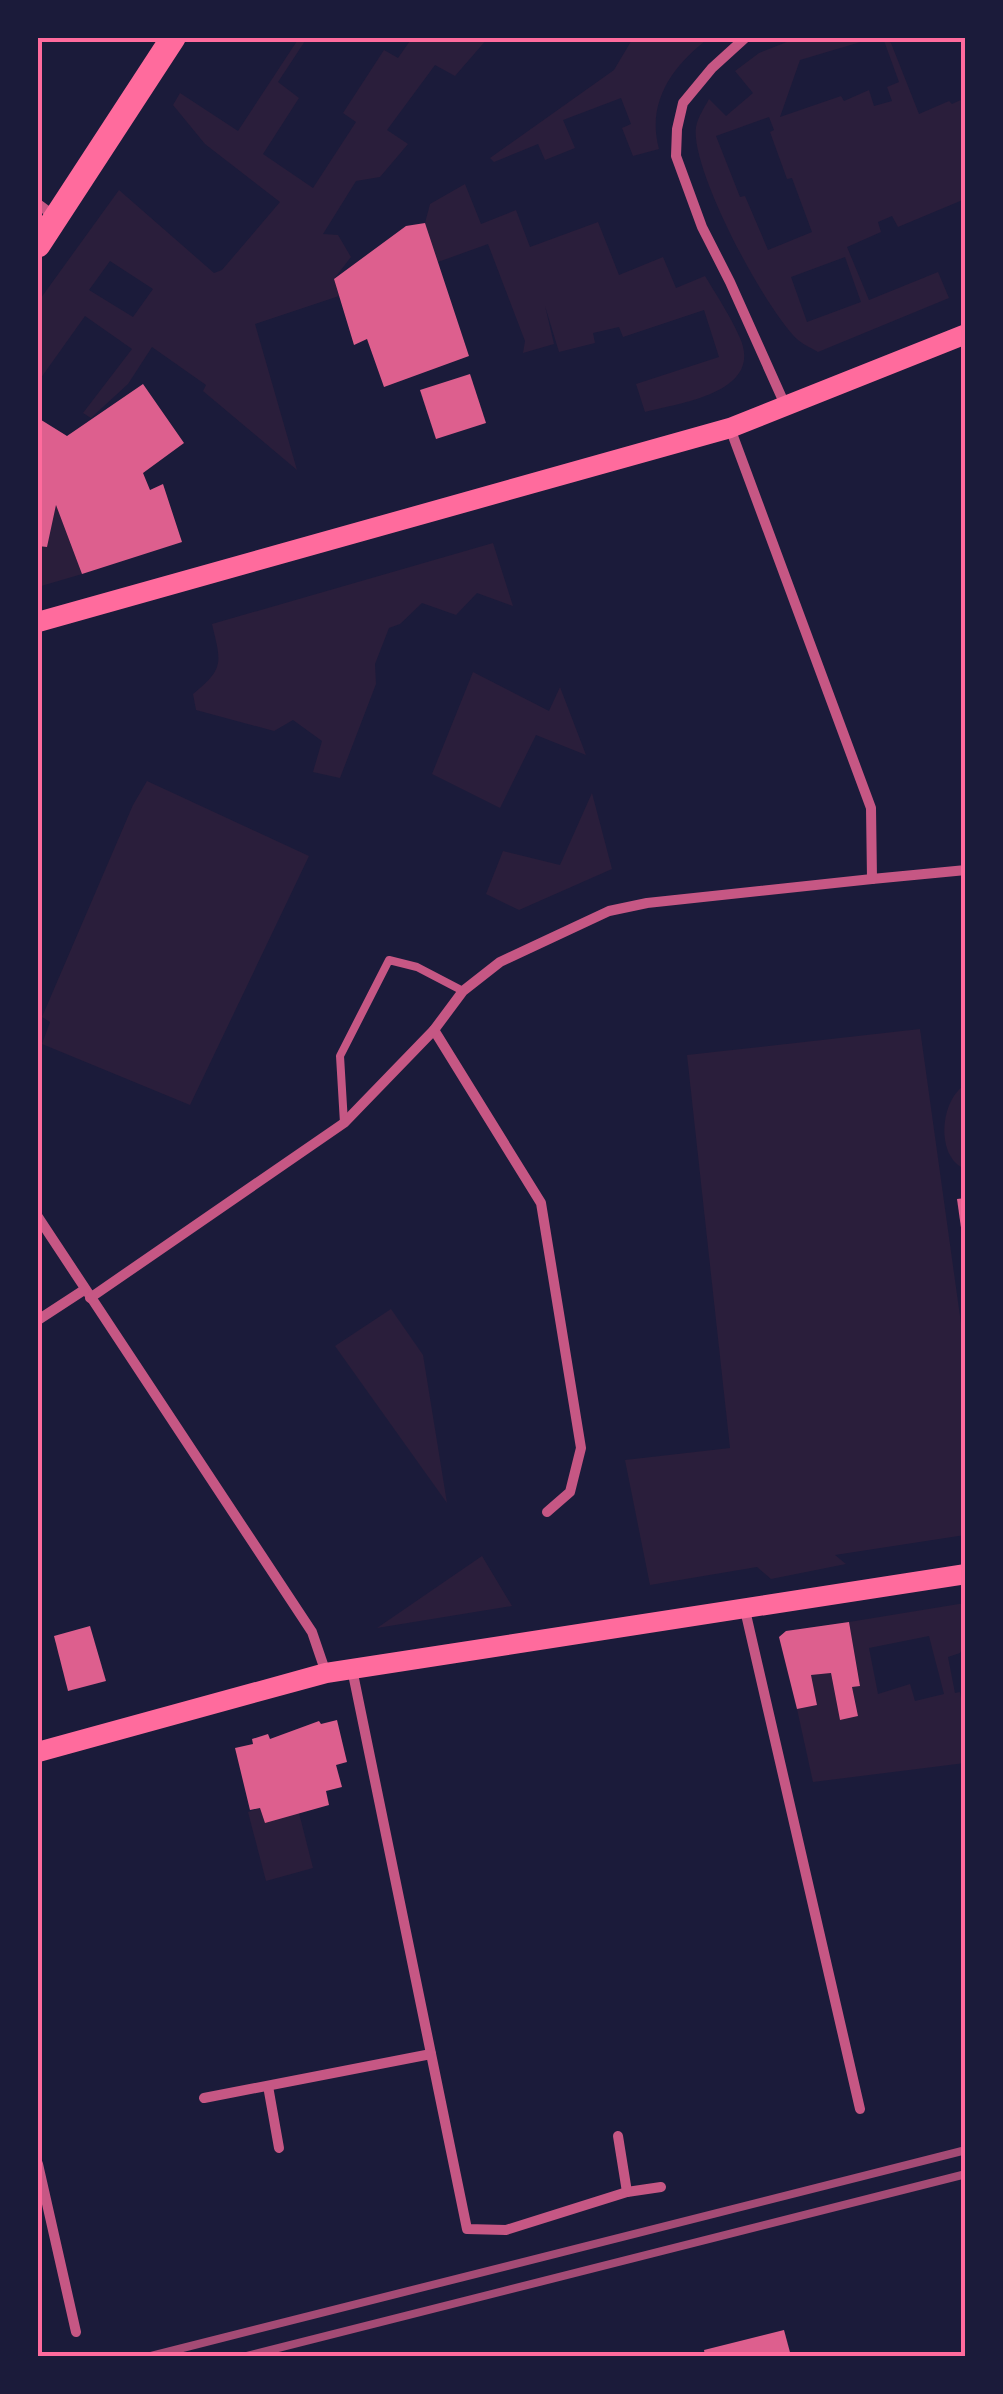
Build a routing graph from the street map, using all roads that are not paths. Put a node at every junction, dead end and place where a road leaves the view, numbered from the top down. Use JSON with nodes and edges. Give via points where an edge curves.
{"nodes":[{"id":1,"x":173,"y":38,"type":"edge"},
{"id":2,"x":746,"y":38,"type":"edge"},
{"id":3,"x":48,"y":212,"type":"edge"},
{"id":4,"x":38,"y":245,"type":"edge"},
{"id":5,"x":966,"y":334,"type":"edge"},
{"id":6,"x":786,"y":408,"type":"junction"},
{"id":7,"x":730,"y":428,"type":"junction"},
{"id":8,"x":38,"y":622,"type":"edge"},
{"id":9,"x":966,"y":870,"type":"edge"},
{"id":10,"x":872,"y":879,"type":"junction"},
{"id":11,"x":463,"y":991,"type":"junction"},
{"id":12,"x":434,"y":1030,"type":"junction"},
{"id":13,"x":344,"y":1123,"type":"junction"},
{"id":14,"x":38,"y":1217,"type":"edge"},
{"id":15,"x":87,"y":1294,"type":"junction"},
{"id":16,"x":38,"y":1320,"type":"edge"},
{"id":17,"x":546,"y":1512,"type":"dead end"},
{"id":18,"x":966,"y":1574,"type":"edge"},
{"id":19,"x":745,"y":1610,"type":"junction"},
{"id":20,"x":352,"y":1669,"type":"junction"},
{"id":21,"x":326,"y":1673,"type":"junction"},
{"id":22,"x":38,"y":1752,"type":"edge"},
{"id":23,"x":430,"y":2054,"type":"junction"},
{"id":24,"x":268,"y":2086,"type":"junction"},
{"id":25,"x":204,"y":2098,"type":"dead end"},
{"id":26,"x":860,"y":2109,"type":"dead end"},
{"id":27,"x":618,"y":2136,"type":"dead end"},
{"id":28,"x":278,"y":2148,"type":"dead end"},
{"id":29,"x":38,"y":2164,"type":"edge"},
{"id":30,"x":662,"y":2186,"type":"dead end"},
{"id":31,"x":628,"y":2192,"type":"junction"},
{"id":32,"x":76,"y":2332,"type":"dead end"}],
"edges":[{"from":1,"to":3,"type":"main road"},
{"from":2,"to":6,"type":"street","via":[[683,103],[676,156]]},
{"from":3,"to":4,"type":"main road"},
{"from":5,"to":6,"type":"main road"},
{"from":6,"to":7,"type":"main road"},
{"from":7,"to":8,"type":"main road"},
{"from":7,"to":10,"type":"street","via":[[871,808]]},
{"from":9,"to":10,"type":"street"},
{"from":10,"to":11,"type":"street","via":[[610,911],[500,962]]},
{"from":11,"to":12,"type":"street"},
{"from":11,"to":13,"type":"lane","via":[[417,966],[389,960],[340,1056]]},
{"from":12,"to":13,"type":"street"},
{"from":12,"to":17,"type":"street","via":[[540,1203],[581,1448],[570,1492]]},
{"from":13,"to":15,"type":"street"},
{"from":14,"to":15,"type":"street"},
{"from":15,"to":16,"type":"street"},
{"from":15,"to":21,"type":"street","via":[[312,1632]]},
{"from":18,"to":19,"type":"main road"},
{"from":19,"to":20,"type":"main road"},
{"from":19,"to":26,"type":"street"},
{"from":20,"to":21,"type":"main road"},
{"from":20,"to":23,"type":"street"},
{"from":21,"to":22,"type":"main road"},
{"from":23,"to":24,"type":"street"},
{"from":23,"to":31,"type":"street","via":[[466,2228],[506,2230]]},
{"from":24,"to":25,"type":"street"},
{"from":24,"to":28,"type":"street"},
{"from":27,"to":31,"type":"street"},
{"from":29,"to":32,"type":"street"},
{"from":30,"to":31,"type":"street"}]}
